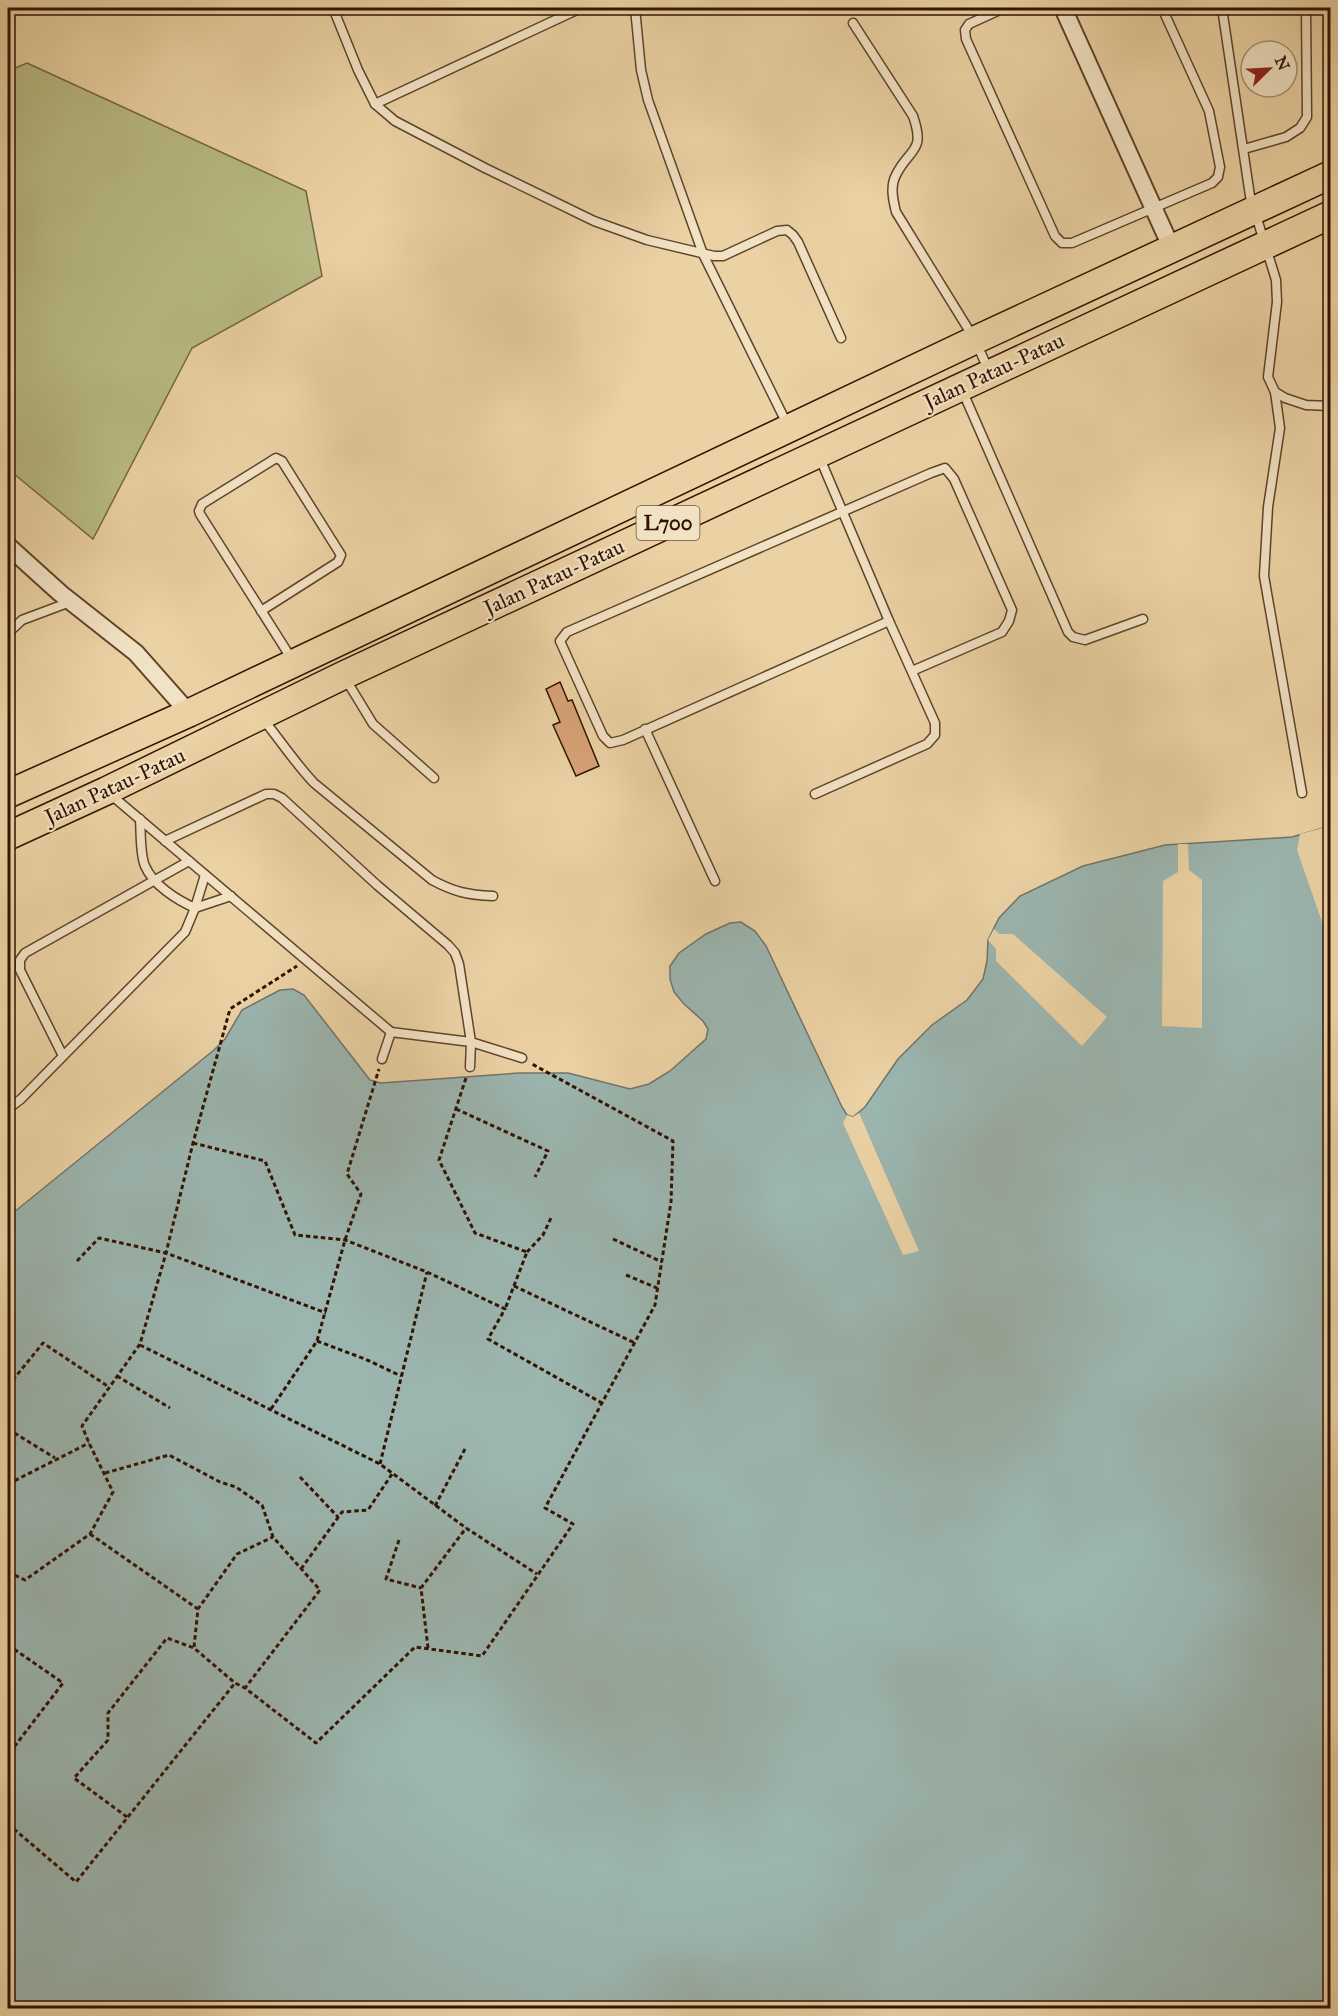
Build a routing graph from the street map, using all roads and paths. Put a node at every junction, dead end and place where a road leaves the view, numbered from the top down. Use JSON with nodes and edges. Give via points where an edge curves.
{"nodes":[{"id":1,"x":333,"y":8,"type":"edge"},
{"id":2,"x":581,"y":8,"type":"edge"},
{"id":3,"x":635,"y":8,"type":"edge"},
{"id":4,"x":1004,"y":8,"type":"edge"},
{"id":5,"x":1063,"y":8,"type":"edge"},
{"id":6,"x":1162,"y":8,"type":"edge"},
{"id":7,"x":1222,"y":8,"type":"edge"},
{"id":8,"x":1306,"y":8,"type":"edge"},
{"id":9,"x":854,"y":23,"type":"dead end"},
{"id":10,"x":375,"y":104,"type":"junction"},
{"id":11,"x":1244,"y":149,"type":"junction"},
{"id":12,"x":1330,"y":175,"type":"edge"},
{"id":13,"x":1153,"y":208,"type":"junction"},
{"id":14,"x":1254,"y":211,"type":"junction"},
{"id":15,"x":1330,"y":214,"type":"edge"},
{"id":16,"x":1265,"y":246,"type":"junction"},
{"id":17,"x":1172,"y":249,"type":"junction"},
{"id":18,"x":703,"y":254,"type":"junction"},
{"id":19,"x":841,"y":338,"type":"dead end"},
{"id":20,"x":975,"y":340,"type":"junction"},
{"id":21,"x":990,"y":372,"type":"junction"},
{"id":22,"x":960,"y":387,"type":"junction"},
{"id":23,"x":1275,"y":392,"type":"junction"},
{"id":24,"x":1330,"y":406,"type":"edge"},
{"id":25,"x":790,"y":429,"type":"junction"},
{"id":26,"x":818,"y":453,"type":"junction"},
{"id":27,"x":843,"y":512,"type":"junction"},
{"id":28,"x":8,"y":546,"type":"edge"},
{"id":29,"x":71,"y":601,"type":"junction"},
{"id":30,"x":261,"y":611,"type":"junction"},
{"id":31,"x":1143,"y":619,"type":"dead end"},
{"id":32,"x":889,"y":621,"type":"junction"},
{"id":33,"x":8,"y":633,"type":"edge"},
{"id":34,"x":295,"y":663,"type":"junction"},
{"id":35,"x":912,"y":671,"type":"junction"},
{"id":36,"x":344,"y":675,"type":"junction"},
{"id":37,"x":189,"y":713,"type":"junction"},
{"id":38,"x":261,"y":717,"type":"junction"},
{"id":39,"x":645,"y":729,"type":"junction"},
{"id":40,"x":434,"y":778,"type":"dead end"},
{"id":41,"x":106,"y":791,"type":"junction"},
{"id":42,"x":1302,"y":793,"type":"dead end"},
{"id":43,"x":8,"y":794,"type":"edge"},
{"id":44,"x":815,"y":794,"type":"dead end"},
{"id":45,"x":140,"y":819,"type":"junction"},
{"id":46,"x":8,"y":836,"type":"edge"},
{"id":47,"x":165,"y":841,"type":"junction"},
{"id":48,"x":189,"y":861,"type":"junction"},
{"id":49,"x":205,"y":875,"type":"junction"},
{"id":50,"x":155,"y":881,"type":"junction"},
{"id":51,"x":715,"y":881,"type":"dead end"},
{"id":52,"x":231,"y":896,"type":"junction"},
{"id":53,"x":493,"y":896,"type":"dead end"},
{"id":54,"x":195,"y":908,"type":"junction"},
{"id":55,"x":306,"y":960,"type":"junction"},
{"id":56,"x":391,"y":1032,"type":"junction"},
{"id":57,"x":471,"y":1042,"type":"junction"},
{"id":58,"x":63,"y":1056,"type":"junction"},
{"id":59,"x":522,"y":1058,"type":"joint"},
{"id":60,"x":382,"y":1059,"type":"joint"},
{"id":61,"x":470,"y":1066,"type":"joint"},
{"id":62,"x":8,"y":1108,"type":"edge"},
{"id":63,"x":456,"y":1109,"type":"junction"},
{"id":64,"x":193,"y":1143,"type":"junction"},
{"id":65,"x":535,"y":1177,"type":"dead end"},
{"id":66,"x":551,"y":1218,"type":"dead end"},
{"id":67,"x":613,"y":1239,"type":"dead end"},
{"id":68,"x":345,"y":1240,"type":"junction"},
{"id":69,"x":527,"y":1252,"type":"junction"},
{"id":70,"x":166,"y":1253,"type":"junction"},
{"id":71,"x":77,"y":1261,"type":"dead end"},
{"id":72,"x":662,"y":1262,"type":"junction"},
{"id":73,"x":427,"y":1272,"type":"junction"},
{"id":74,"x":626,"y":1275,"type":"dead end"},
{"id":75,"x":514,"y":1286,"type":"junction"},
{"id":76,"x":657,"y":1288,"type":"junction"},
{"id":77,"x":505,"y":1309,"type":"junction"},
{"id":78,"x":326,"y":1313,"type":"junction"},
{"id":79,"x":317,"y":1341,"type":"junction"},
{"id":80,"x":635,"y":1343,"type":"junction"},
{"id":81,"x":140,"y":1344,"type":"junction"},
{"id":82,"x":117,"y":1376,"type":"junction"},
{"id":83,"x":401,"y":1376,"type":"junction"},
{"id":84,"x":8,"y":1386,"type":"edge"},
{"id":85,"x":109,"y":1387,"type":"junction"},
{"id":86,"x":602,"y":1403,"type":"junction"},
{"id":87,"x":170,"y":1408,"type":"dead end"},
{"id":88,"x":271,"y":1409,"type":"junction"},
{"id":89,"x":8,"y":1429,"type":"edge"},
{"id":90,"x":89,"y":1443,"type":"junction"},
{"id":91,"x":465,"y":1449,"type":"dead end"},
{"id":92,"x":55,"y":1458,"type":"junction"},
{"id":93,"x":380,"y":1464,"type":"junction"},
{"id":94,"x":105,"y":1473,"type":"junction"},
{"id":95,"x":392,"y":1474,"type":"junction"},
{"id":96,"x":300,"y":1477,"type":"dead end"},
{"id":97,"x":8,"y":1484,"type":"edge"},
{"id":98,"x":435,"y":1506,"type":"junction"},
{"id":99,"x":339,"y":1518,"type":"junction"},
{"id":100,"x":466,"y":1528,"type":"junction"},
{"id":101,"x":90,"y":1534,"type":"junction"},
{"id":102,"x":273,"y":1537,"type":"junction"},
{"id":103,"x":399,"y":1540,"type":"dead end"},
{"id":104,"x":301,"y":1569,"type":"junction"},
{"id":105,"x":8,"y":1572,"type":"edge"},
{"id":106,"x":537,"y":1574,"type":"junction"},
{"id":107,"x":421,"y":1588,"type":"junction"},
{"id":108,"x":198,"y":1609,"type":"junction"},
{"id":109,"x":8,"y":1645,"type":"edge"},
{"id":110,"x":194,"y":1648,"type":"junction"},
{"id":111,"x":428,"y":1649,"type":"junction"},
{"id":112,"x":235,"y":1683,"type":"junction"},
{"id":113,"x":245,"y":1688,"type":"junction"},
{"id":114,"x":8,"y":1755,"type":"edge"},
{"id":115,"x":127,"y":1818,"type":"junction"},
{"id":116,"x":8,"y":1824,"type":"edge"}],
"edges":[{"from":1,"to":10,"type":"lane"},
{"from":2,"to":10,"type":"lane"},
{"from":3,"to":18,"type":"lane","via":[[648,100]]},
{"from":4,"to":13,"type":"lane","via":[[969,24],[966,39],[1055,236],[1062,243],[1072,243]]},
{"from":5,"to":13,"type":"street"},
{"from":6,"to":13,"type":"lane","via":[[1209,111],[1220,167],[1212,183]]},
{"from":7,"to":11,"type":"lane"},
{"from":8,"to":11,"type":"lane","via":[[1307,117],[1300,128],[1286,137]]},
{"from":9,"to":20,"type":"lane","via":[[913,116],[918,133],[915,149],[895,176],[892,197],[896,212]]},
{"from":10,"to":18,"type":"lane","via":[[395,121],[594,221]]},
{"from":11,"to":14,"type":"lane"},
{"from":12,"to":14,"type":"main road","name":"Jalan Patau-Patau","number":"L700"},
{"from":13,"to":17,"type":"street"},
{"from":14,"to":16,"type":"lane"},
{"from":14,"to":17,"type":"main road","name":"Jalan Patau-Patau","number":"L700"},
{"from":15,"to":16,"type":"main road","name":"Jalan Patau-Patau","number":"L700"},
{"from":16,"to":21,"type":"main road","name":"Jalan Patau-Patau","number":"L700"},
{"from":16,"to":23,"type":"lane","via":[[1276,280],[1268,377]]},
{"from":17,"to":20,"type":"main road","name":"Jalan Patau-Patau","number":"L700"},
{"from":18,"to":19,"type":"lane","via":[[723,256],[787,230],[798,242]]},
{"from":18,"to":25,"type":"lane"},
{"from":20,"to":21,"type":"lane"},
{"from":20,"to":25,"type":"main road","name":"Jalan Patau-Patau","number":"L700"},
{"from":21,"to":22,"type":"main road","name":"Jalan Patau-Patau","number":"L700"},
{"from":22,"to":26,"type":"main road","name":"Jalan Patau-Patau","number":"L700"},
{"from":22,"to":31,"type":"lane","via":[[1068,632],[1085,640]]},
{"from":23,"to":24,"type":"lane","via":[[1305,405]]},
{"from":23,"to":42,"type":"lane","via":[[1280,428],[1268,507],[1264,576]]},
{"from":25,"to":34,"type":"main road","name":"Jalan Patau-Patau","number":"L700"},
{"from":26,"to":27,"type":"lane"},
{"from":26,"to":36,"type":"main road","name":"Jalan Patau-Patau","number":"L700"},
{"from":27,"to":32,"type":"lane"},
{"from":27,"to":35,"type":"lane","via":[[945,468],[954,479],[1012,610],[1002,632]]},
{"from":27,"to":39,"type":"lane","via":[[567,632],[560,641],[603,736],[610,743]]},
{"from":28,"to":29,"type":"street"},
{"from":29,"to":33,"type":"lane","via":[[22,620]]},
{"from":29,"to":37,"type":"street","via":[[136,653]]},
{"from":30,"to":30,"type":"lane","via":[[199,511],[202,504],[276,458],[282,461],[341,555],[338,562]]},
{"from":30,"to":34,"type":"lane"},
{"from":32,"to":35,"type":"lane"},
{"from":32,"to":39,"type":"lane"},
{"from":34,"to":37,"type":"main road","name":"Jalan Patau-Patau","number":"L700"},
{"from":35,"to":44,"type":"lane","via":[[935,723],[935,735],[927,744]]},
{"from":36,"to":38,"type":"main road","name":"Jalan Patau-Patau","number":"L700"},
{"from":36,"to":40,"type":"lane","via":[[373,724]]},
{"from":37,"to":43,"type":"main road","name":"Jalan Patau-Patau","number":"L700"},
{"from":38,"to":41,"type":"main road","name":"Jalan Patau-Patau","number":"L700"},
{"from":38,"to":53,"type":"lane","via":[[314,783],[432,880],[450,890]]},
{"from":39,"to":51,"type":"lane"},
{"from":41,"to":45,"type":"lane"},
{"from":41,"to":46,"type":"main road","name":"Jalan Patau-Patau","number":"L700"},
{"from":45,"to":47,"type":"lane"},
{"from":45,"to":50,"type":"lane","via":[[145,865]]},
{"from":47,"to":48,"type":"lane"},
{"from":47,"to":57,"type":"lane","via":[[266,794],[282,798],[448,945],[459,964]]},
{"from":48,"to":49,"type":"lane"},
{"from":48,"to":50,"type":"lane"},
{"from":49,"to":52,"type":"lane"},
{"from":49,"to":54,"type":"lane"},
{"from":50,"to":54,"type":"lane"},
{"from":50,"to":58,"type":"lane","via":[[25,953],[20,960],[20,970]]},
{"from":52,"to":54,"type":"lane"},
{"from":52,"to":55,"type":"lane"},
{"from":54,"to":58,"type":"lane","via":[[185,932]]},
{"from":55,"to":56,"type":"lane"},
{"from":55,"to":64,"type":"path","via":[[230,1009]]},
{"from":56,"to":57,"type":"lane"},
{"from":56,"to":60,"type":"lane"},
{"from":57,"to":59,"type":"lane"},
{"from":57,"to":61,"type":"lane"},
{"from":58,"to":62,"type":"lane"},
{"from":59,"to":72,"type":"path","via":[[673,1141],[671,1202]]},
{"from":60,"to":68,"type":"path","via":[[347,1174],[361,1194]]},
{"from":61,"to":63,"type":"path"},
{"from":63,"to":65,"type":"path","via":[[548,1151]]},
{"from":63,"to":69,"type":"path","via":[[439,1160],[475,1233]]},
{"from":64,"to":68,"type":"path","via":[[265,1161],[295,1235]]},
{"from":64,"to":70,"type":"path"},
{"from":66,"to":69,"type":"path","via":[[543,1235]]},
{"from":67,"to":72,"type":"path"},
{"from":68,"to":73,"type":"path"},
{"from":68,"to":78,"type":"path"},
{"from":69,"to":75,"type":"path"},
{"from":70,"to":71,"type":"path","via":[[99,1238]]},
{"from":70,"to":78,"type":"path"},
{"from":70,"to":81,"type":"path"},
{"from":72,"to":76,"type":"path"},
{"from":73,"to":77,"type":"path"},
{"from":73,"to":83,"type":"path"},
{"from":74,"to":76,"type":"path"},
{"from":75,"to":77,"type":"path"},
{"from":75,"to":80,"type":"path"},
{"from":76,"to":80,"type":"path","via":[[655,1305]]},
{"from":77,"to":86,"type":"path","via":[[488,1339]]},
{"from":78,"to":79,"type":"path"},
{"from":79,"to":83,"type":"path"},
{"from":79,"to":88,"type":"path"},
{"from":80,"to":86,"type":"path"},
{"from":81,"to":82,"type":"path"},
{"from":81,"to":88,"type":"path"},
{"from":82,"to":85,"type":"path"},
{"from":82,"to":87,"type":"path"},
{"from":83,"to":93,"type":"path"},
{"from":84,"to":85,"type":"path","via":[[43,1343]]},
{"from":85,"to":90,"type":"path","via":[[82,1426]]},
{"from":86,"to":106,"type":"path","via":[[545,1508],[573,1524]]},
{"from":88,"to":93,"type":"path"},
{"from":89,"to":92,"type":"path"},
{"from":90,"to":92,"type":"path"},
{"from":90,"to":94,"type":"path"},
{"from":91,"to":98,"type":"path"},
{"from":92,"to":97,"type":"path"},
{"from":93,"to":95,"type":"path"},
{"from":94,"to":101,"type":"path","via":[[113,1492]]},
{"from":94,"to":102,"type":"path","via":[[169,1455],[262,1504]]},
{"from":95,"to":98,"type":"path"},
{"from":95,"to":99,"type":"path","via":[[368,1510],[342,1512]]},
{"from":96,"to":99,"type":"path"},
{"from":98,"to":100,"type":"path"},
{"from":99,"to":104,"type":"path"},
{"from":100,"to":106,"type":"path"},
{"from":100,"to":107,"type":"path"},
{"from":101,"to":105,"type":"path","via":[[25,1580]]},
{"from":101,"to":108,"type":"path"},
{"from":102,"to":104,"type":"path"},
{"from":102,"to":108,"type":"path","via":[[237,1554]]},
{"from":103,"to":107,"type":"path","via":[[386,1579]]},
{"from":104,"to":113,"type":"path","via":[[320,1590]]},
{"from":106,"to":111,"type":"path","via":[[482,1656]]},
{"from":107,"to":111,"type":"path"},
{"from":108,"to":110,"type":"path"},
{"from":109,"to":114,"type":"path","via":[[63,1683]]},
{"from":110,"to":112,"type":"path"},
{"from":110,"to":115,"type":"path","via":[[167,1638],[108,1713],[108,1740],[74,1778]]},
{"from":111,"to":113,"type":"path","via":[[415,1647],[316,1743]]},
{"from":112,"to":113,"type":"path"},
{"from":112,"to":115,"type":"path"},
{"from":115,"to":116,"type":"path","via":[[76,1882]]}]}
